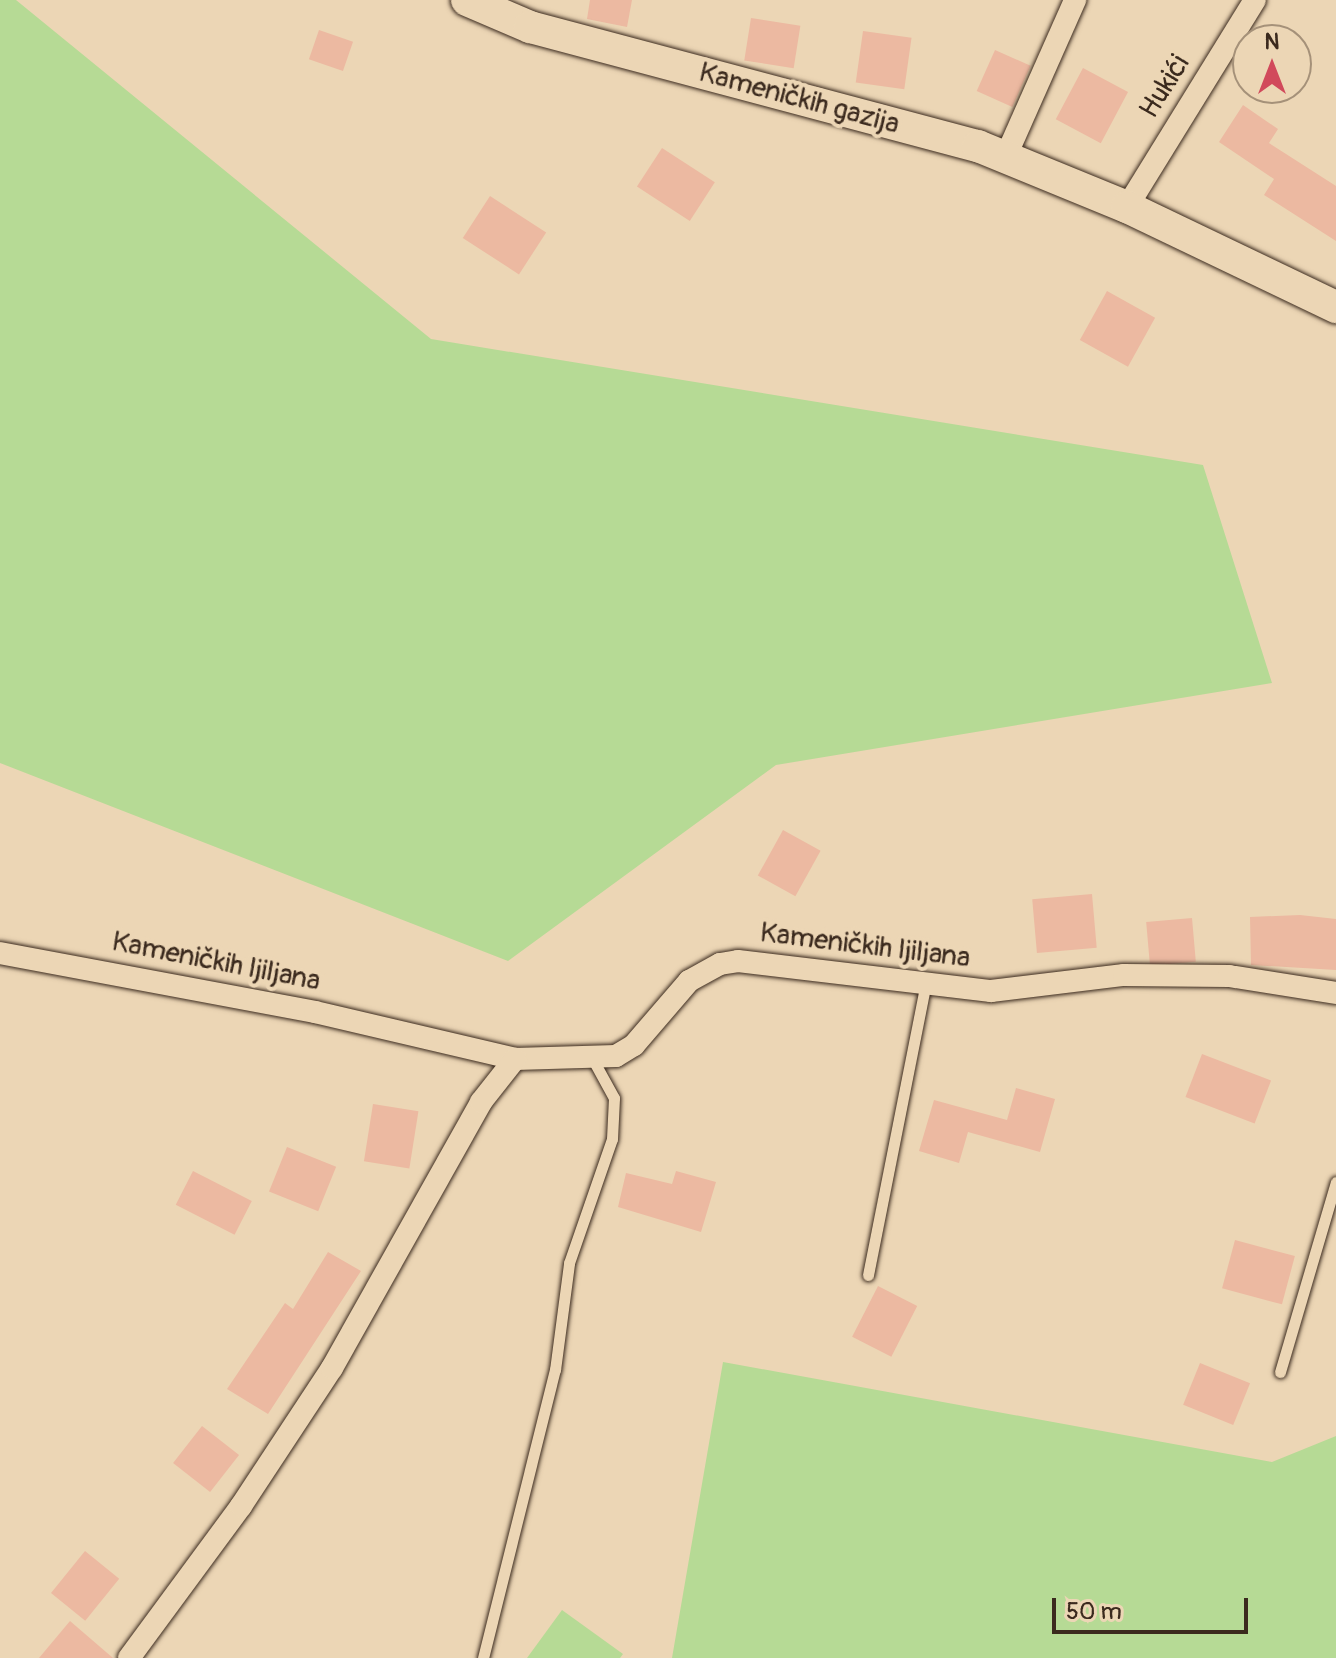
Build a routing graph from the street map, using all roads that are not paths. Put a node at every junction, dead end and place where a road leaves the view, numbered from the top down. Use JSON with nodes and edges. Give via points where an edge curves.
{"nodes":[{"id":1,"x":467,"y":0,"type":"edge"},
{"id":2,"x":1075,"y":0,"type":"edge"},
{"id":3,"x":1255,"y":0,"type":"edge"},
{"id":4,"x":1006,"y":156,"type":"junction"},
{"id":5,"x":1127,"y":207,"type":"junction"},
{"id":6,"x":1336,"y":307,"type":"edge"},
{"id":7,"x":0,"y":953,"type":"edge"},
{"id":8,"x":926,"y":983,"type":"junction"},
{"id":9,"x":1336,"y":993,"type":"edge"},
{"id":10,"x":592,"y":1058,"type":"junction"},
{"id":11,"x":515,"y":1059,"type":"junction"},
{"id":12,"x":1336,"y":1182,"type":"edge"},
{"id":13,"x":868,"y":1275,"type":"dead end"},
{"id":14,"x":1280,"y":1372,"type":"dead end"},
{"id":15,"x":129,"y":1658,"type":"edge"},
{"id":16,"x":483,"y":1658,"type":"edge"}],
"edges":[{"from":1,"to":4,"type":"street","name":"Kameničkih gazija","via":[[530,27]]},
{"from":2,"to":4,"type":"street"},
{"from":3,"to":5,"type":"street","name":"Hukići"},
{"from":4,"to":5,"type":"street","name":"Kameničkih gazija"},
{"from":5,"to":6,"type":"street","name":"Kameničkih gazija"},
{"from":7,"to":11,"type":"street","name":"Kameničkih ljiljana","via":[[329,1014]]},
{"from":8,"to":9,"type":"street","name":"Kameničkih ljiljana","via":[[991,991],[1124,975],[1229,976]]},
{"from":8,"to":10,"type":"street","name":"Kameničkih ljiljana","via":[[789,964],[720,964],[671,998],[634,1045],[616,1056]]},
{"from":8,"to":13,"type":"lane"},
{"from":10,"to":11,"type":"street","name":"Kameničkih ljiljana"},
{"from":10,"to":16,"type":"lane","via":[[614,1098],[612,1139],[569,1263],[555,1370]]},
{"from":11,"to":15,"type":"street","via":[[481,1102],[332,1368],[241,1506]]},
{"from":12,"to":14,"type":"lane"}]}
